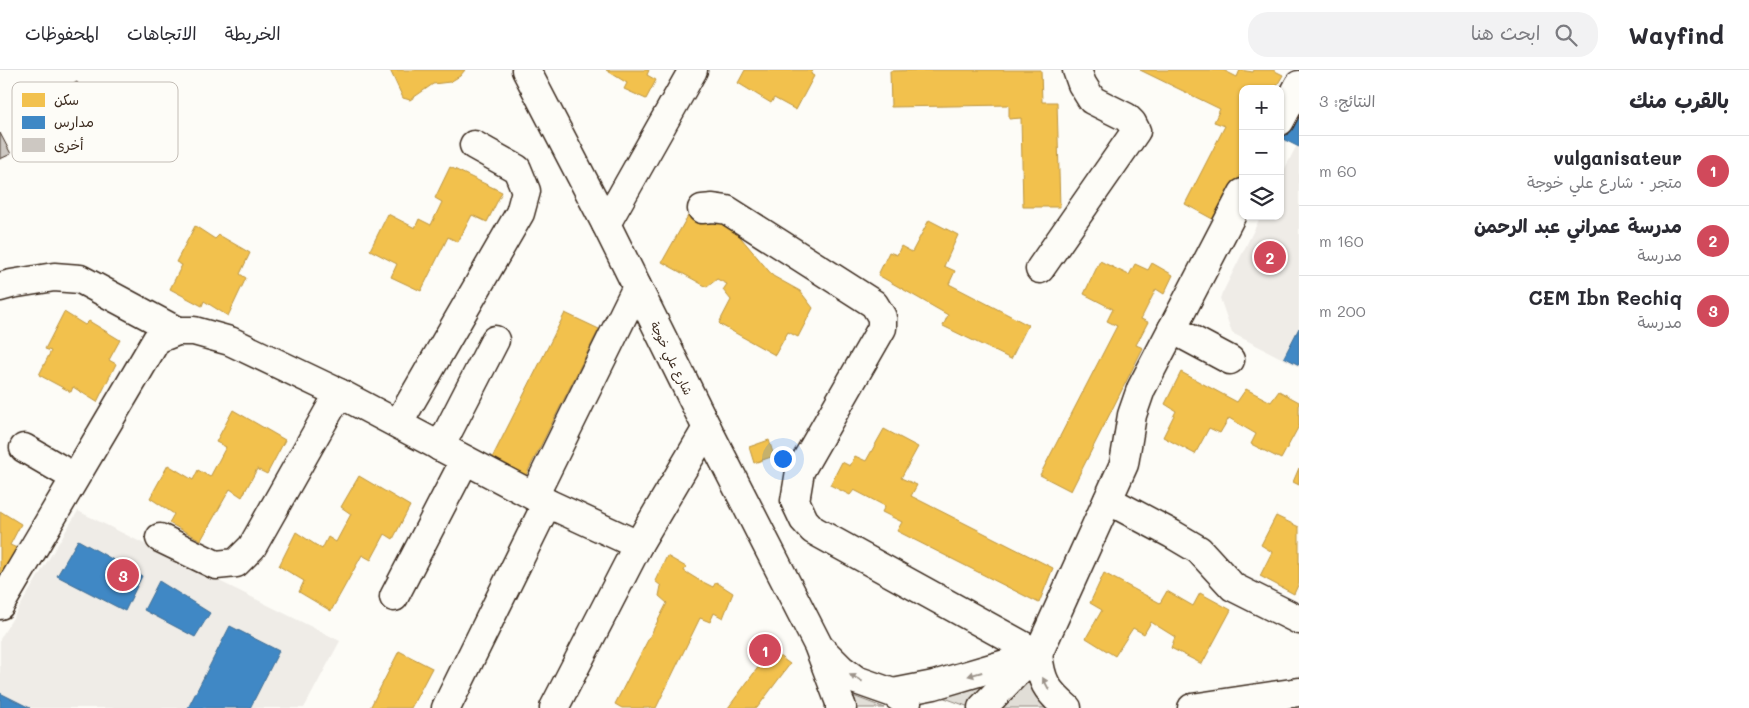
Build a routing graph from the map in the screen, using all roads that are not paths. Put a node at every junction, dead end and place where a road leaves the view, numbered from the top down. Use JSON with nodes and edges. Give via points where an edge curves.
{"nodes":[{"id":1,"x":526,"y":70,"type":"edge"},
{"id":2,"x":692,"y":70,"type":"edge"},
{"id":3,"x":1077,"y":70,"type":"edge"},
{"id":4,"x":1299,"y":85,"type":"edge"},
{"id":5,"x":1284,"y":113,"type":"edge"},
{"id":6,"x":474,"y":145,"type":"dead end"},
{"id":7,"x":1239,"y":201,"type":"edge"},
{"id":8,"x":702,"y":209,"type":"dead end"},
{"id":9,"x":606,"y":224,"type":"junction"},
{"id":10,"x":1040,"y":269,"type":"dead end"},
{"id":11,"x":0,"y":287,"type":"edge"},
{"id":12,"x":637,"y":288,"type":"junction"},
{"id":13,"x":1172,"y":329,"type":"junction"},
{"id":14,"x":176,"y":331,"type":"junction"},
{"id":15,"x":495,"y":340,"type":"dead end"},
{"id":16,"x":1230,"y":360,"type":"dead end"},
{"id":17,"x":339,"y":393,"type":"junction"},
{"id":18,"x":398,"y":424,"type":"junction"},
{"id":19,"x":707,"y":428,"type":"junction"},
{"id":20,"x":440,"y":446,"type":"junction"},
{"id":21,"x":24,"y":448,"type":"dead end"},
{"id":22,"x":465,"y":460,"type":"junction"},
{"id":23,"x":74,"y":477,"type":"junction"},
{"id":24,"x":540,"y":499,"type":"junction"},
{"id":25,"x":1108,"y":500,"type":"junction"},
{"id":26,"x":160,"y":538,"type":"dead end"},
{"id":27,"x":638,"y":546,"type":"junction"},
{"id":28,"x":394,"y":597,"type":"dead end"},
{"id":29,"x":0,"y":606,"type":"edge"},
{"id":30,"x":1299,"y":620,"type":"edge"},
{"id":31,"x":818,"y":645,"type":"junction"},
{"id":32,"x":1038,"y":654,"type":"junction"},
{"id":33,"x":1299,"y":692,"type":"edge"},
{"id":34,"x":904,"y":700,"type":"edge"},
{"id":35,"x":841,"y":707,"type":"edge"},
{"id":36,"x":446,"y":708,"type":"edge"},
{"id":37,"x":554,"y":708,"type":"edge"},
{"id":38,"x":982,"y":708,"type":"edge"},
{"id":39,"x":1067,"y":708,"type":"edge"},
{"id":40,"x":1192,"y":708,"type":"edge"}],
"edges":[{"from":1,"to":9,"type":"street","name":"شارع علي خوجة"},
{"from":2,"to":9,"type":"street"},
{"from":3,"to":10,"type":"street","via":[[1092,100],[1126,117],[1136,131]]},
{"from":4,"to":5,"type":"street"},
{"from":6,"to":18,"type":"street","via":[[517,169],[526,191],[520,213]]},
{"from":7,"to":13,"type":"street"},
{"from":8,"to":32,"type":"street","via":[[727,210],[874,304],[882,317],[882,328],[800,471],[795,501],[804,520],[813,530]]},
{"from":9,"to":12,"type":"street","name":"شارع علي خوجة"},
{"from":11,"to":14,"type":"street","via":[[54,277],[80,279]]},
{"from":12,"to":19,"type":"street","name":"شارع علي خوجة"},
{"from":12,"to":24,"type":"street"},
{"from":13,"to":16,"type":"street"},
{"from":13,"to":25,"type":"street","via":[[1141,389],[1132,415],[1124,464]]},
{"from":14,"to":17,"type":"street","via":[[194,331],[230,341]]},
{"from":14,"to":23,"type":"street","via":[[157,339]]},
{"from":15,"to":20,"type":"street"},
{"from":17,"to":18,"type":"street"},
{"from":17,"to":26,"type":"street","via":[[252,547],[236,563],[216,565]]},
{"from":18,"to":20,"type":"street"},
{"from":19,"to":27,"type":"street"},
{"from":19,"to":31,"type":"street","name":"شارع علي خوجة"},
{"from":20,"to":22,"type":"street"},
{"from":21,"to":23,"type":"street"},
{"from":22,"to":24,"type":"street"},
{"from":22,"to":28,"type":"street"},
{"from":23,"to":29,"type":"street"},
{"from":24,"to":27,"type":"street"},
{"from":24,"to":36,"type":"street"},
{"from":25,"to":30,"type":"street","via":[[1199,550],[1233,588]]},
{"from":25,"to":32,"type":"street"},
{"from":27,"to":37,"type":"street"},
{"from":34,"to":31,"type":"street","one_way":true,"via":[[856,680]]},
{"from":31,"to":35,"type":"street"},
{"from":32,"to":34,"type":"street","one_way":true,"via":[[934,685]]},
{"from":32,"to":38,"type":"street"},
{"from":39,"to":32,"type":"street","one_way":true,"via":[[1051,695],[1040,673]]},
{"from":33,"to":40,"type":"street"}]}
